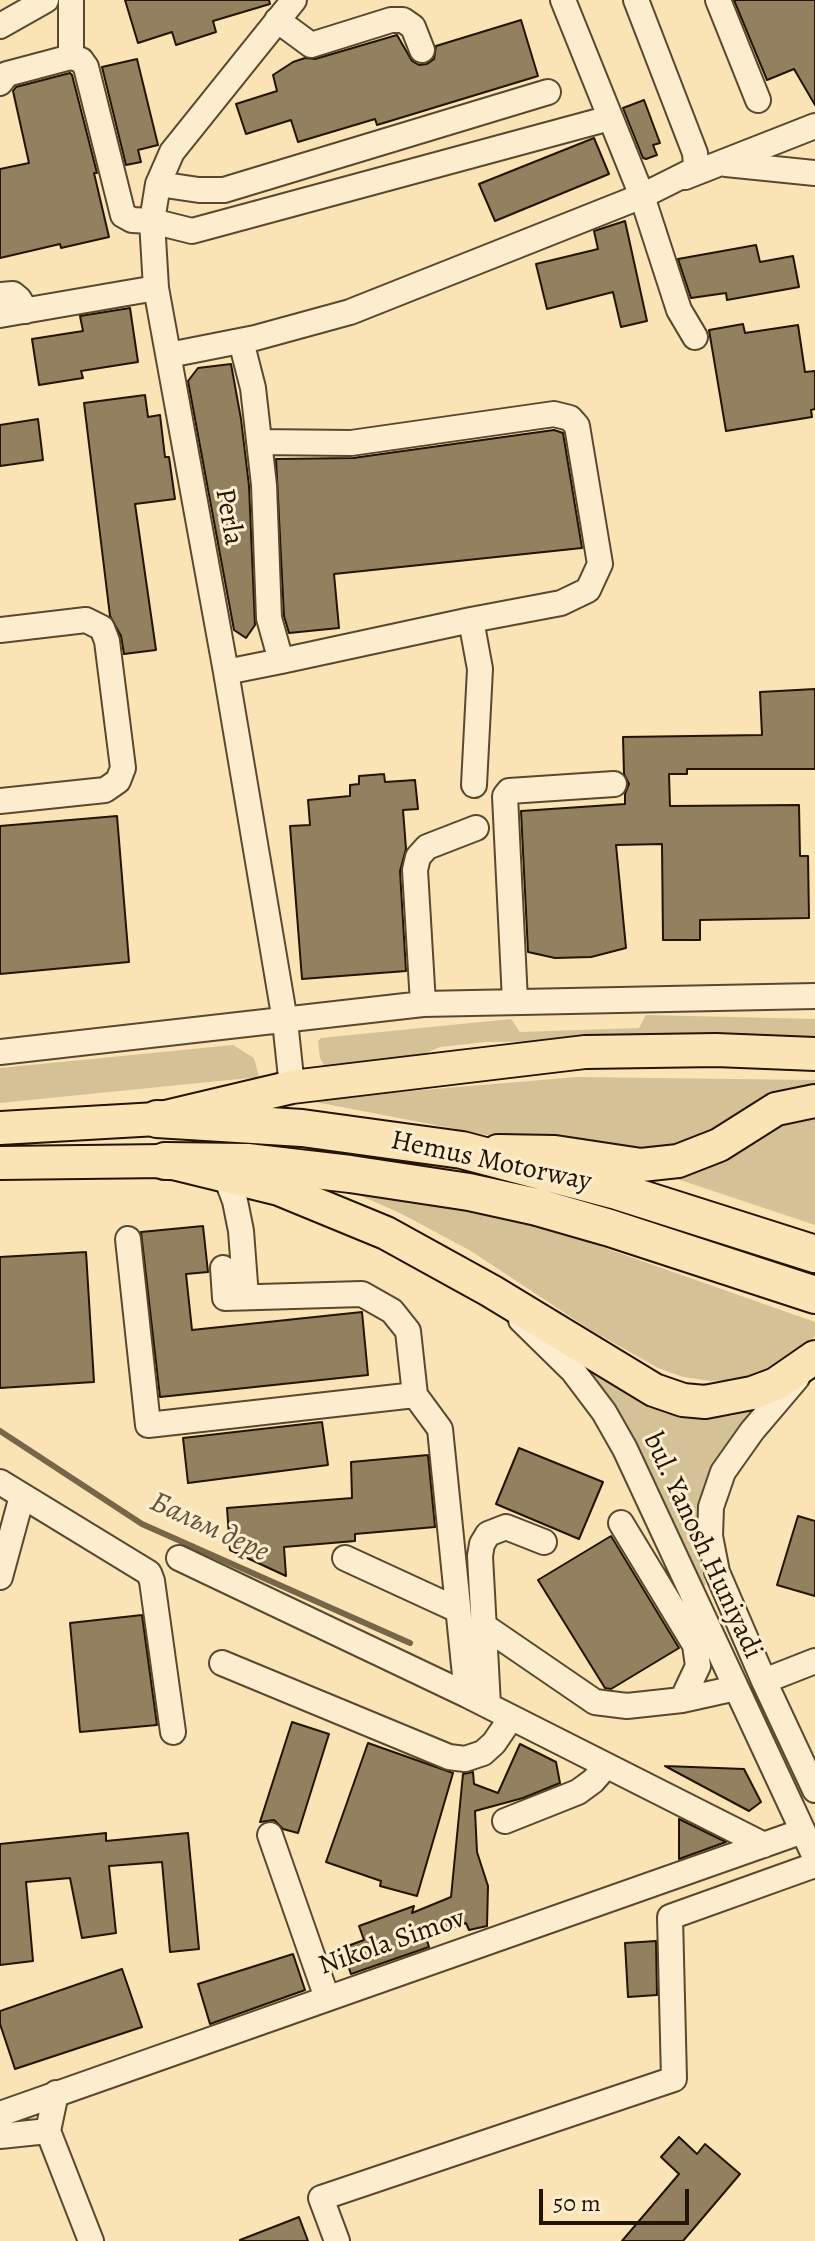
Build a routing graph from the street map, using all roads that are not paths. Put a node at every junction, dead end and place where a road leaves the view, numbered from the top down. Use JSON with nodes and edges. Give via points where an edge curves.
{"nodes":[{"id":1,"x":46,"y":0,"type":"edge"},
{"id":2,"x":71,"y":0,"type":"edge"},
{"id":3,"x":294,"y":0,"type":"edge"},
{"id":4,"x":563,"y":0,"type":"edge"},
{"id":5,"x":636,"y":0,"type":"edge"},
{"id":6,"x":718,"y":0,"type":"edge"},
{"id":7,"x":277,"y":20,"type":"junction"},
{"id":8,"x":0,"y":26,"type":"edge"},
{"id":9,"x":422,"y":50,"type":"dead end"},
{"id":10,"x":71,"y":57,"type":"junction"},
{"id":11,"x":0,"y":83,"type":"edge"},
{"id":12,"x":548,"y":92,"type":"dead end"},
{"id":13,"x":758,"y":100,"type":"dead end"},
{"id":14,"x":610,"y":118,"type":"junction"},
{"id":15,"x":815,"y":126,"type":"edge"},
{"id":16,"x":719,"y":163,"type":"junction"},
{"id":17,"x":815,"y":173,"type":"edge"},
{"id":18,"x":685,"y":177,"type":"junction"},
{"id":19,"x":158,"y":184,"type":"junction"},
{"id":20,"x":642,"y":196,"type":"junction"},
{"id":21,"x":152,"y":221,"type":"junction"},
{"id":22,"x":156,"y":288,"type":"junction"},
{"id":23,"x":0,"y":295,"type":"edge"},
{"id":24,"x":26,"y":311,"type":"junction"},
{"id":25,"x":0,"y":315,"type":"edge"},
{"id":26,"x":695,"y":337,"type":"dead end"},
{"id":27,"x":241,"y":341,"type":"junction"},
{"id":28,"x":169,"y":355,"type":"junction"},
{"id":29,"x":259,"y":442,"type":"junction"},
{"id":30,"x":471,"y":620,"type":"junction"},
{"id":31,"x":0,"y":630,"type":"edge"},
{"id":32,"x":281,"y":661,"type":"junction"},
{"id":33,"x":226,"y":672,"type":"junction"},
{"id":34,"x":614,"y":784,"type":"dead end"},
{"id":35,"x":474,"y":785,"type":"dead end"},
{"id":36,"x":0,"y":801,"type":"edge"},
{"id":37,"x":476,"y":828,"type":"dead end"},
{"id":38,"x":815,"y":996,"type":"edge"},
{"id":39,"x":515,"y":1001,"type":"junction"},
{"id":40,"x":423,"y":1004,"type":"junction"},
{"id":41,"x":285,"y":1021,"type":"junction"},
{"id":42,"x":0,"y":1052,"type":"edge"},
{"id":43,"x":815,"y":1054,"type":"edge"},
{"id":44,"x":292,"y":1087,"type":"junction"},
{"id":45,"x":815,"y":1101,"type":"edge"},
{"id":46,"x":157,"y":1119,"type":"junction"},
{"id":47,"x":0,"y":1128,"type":"edge"},
{"id":48,"x":462,"y":1150,"type":"junction"},
{"id":49,"x":165,"y":1161,"type":"junction"},
{"id":50,"x":3,"y":1167,"type":"edge"},
{"id":51,"x":226,"y":1177,"type":"junction"},
{"id":52,"x":128,"y":1239,"type":"dead end"},
{"id":53,"x":815,"y":1254,"type":"edge"},
{"id":54,"x":223,"y":1268,"type":"dead end"},
{"id":55,"x":491,"y":1291,"type":"junction"},
{"id":56,"x":815,"y":1295,"type":"edge"},
{"id":57,"x":246,"y":1297,"type":"junction"},
{"id":58,"x":814,"y":1359,"type":"edge"},
{"id":59,"x":415,"y":1395,"type":"junction"},
{"id":60,"x":0,"y":1482,"type":"edge"},
{"id":61,"x":22,"y":1496,"type":"junction"},
{"id":62,"x":621,"y":1523,"type":"dead end"},
{"id":63,"x":544,"y":1542,"type":"dead end"},
{"id":64,"x":179,"y":1558,"type":"dead end"},
{"id":65,"x":345,"y":1558,"type":"dead end"},
{"id":66,"x":0,"y":1577,"type":"edge"},
{"id":67,"x":458,"y":1610,"type":"junction"},
{"id":68,"x":484,"y":1626,"type":"junction"},
{"id":69,"x":815,"y":1661,"type":"edge"},
{"id":70,"x":222,"y":1663,"type":"dead end"},
{"id":71,"x":764,"y":1681,"type":"junction"},
{"id":72,"x":736,"y":1688,"type":"junction"},
{"id":73,"x":477,"y":1700,"type":"junction"},
{"id":74,"x":682,"y":1700,"type":"junction"},
{"id":75,"x":511,"y":1718,"type":"junction"},
{"id":76,"x":173,"y":1732,"type":"dead end"},
{"id":77,"x":606,"y":1766,"type":"junction"},
{"id":78,"x":815,"y":1790,"type":"edge"},
{"id":79,"x":505,"y":1821,"type":"dead end"},
{"id":80,"x":803,"y":1831,"type":"junction"},
{"id":81,"x":270,"y":1835,"type":"dead end"},
{"id":82,"x":764,"y":1845,"type":"junction"},
{"id":83,"x":815,"y":1857,"type":"edge"},
{"id":84,"x":815,"y":1865,"type":"edge"},
{"id":85,"x":327,"y":1998,"type":"junction"},
{"id":86,"x":56,"y":2093,"type":"junction"},
{"id":87,"x":0,"y":2114,"type":"edge"},
{"id":88,"x":48,"y":2131,"type":"junction"},
{"id":89,"x":0,"y":2136,"type":"edge"},
{"id":90,"x":91,"y":2241,"type":"edge"},
{"id":91,"x":337,"y":2241,"type":"edge"}],
"edges":[{"from":1,"to":8,"type":"street"},
{"from":2,"to":10,"type":"street"},
{"from":3,"to":7,"type":"street","name":"Perla"},
{"from":4,"to":14,"type":"street"},
{"from":5,"to":18,"type":"street","via":[[695,153],[696,166]]},
{"from":6,"to":13,"type":"street"},
{"from":7,"to":9,"type":"street","via":[[311,45],[403,20],[413,27]]},
{"from":7,"to":19,"type":"street","name":"Perla","via":[[172,152]]},
{"from":10,"to":11,"type":"street","via":[[7,74]]},
{"from":10,"to":21,"type":"street","via":[[86,67],[123,215]]},
{"from":12,"to":19,"type":"street","via":[[224,190]]},
{"from":14,"to":20,"type":"street"},
{"from":14,"to":21,"type":"street","via":[[203,230]]},
{"from":15,"to":16,"type":"street"},
{"from":16,"to":17,"type":"street"},
{"from":16,"to":18,"type":"street"},
{"from":18,"to":20,"type":"street"},
{"from":19,"to":21,"type":"street","name":"Perla"},
{"from":20,"to":26,"type":"street","via":[[679,310]]},
{"from":20,"to":27,"type":"street","via":[[350,312]]},
{"from":21,"to":22,"type":"street","name":"Perla"},
{"from":22,"to":24,"type":"street"},
{"from":22,"to":28,"type":"street","name":"Perla"},
{"from":23,"to":24,"type":"street","via":[[13,294]]},
{"from":24,"to":25,"type":"street"},
{"from":27,"to":28,"type":"street"},
{"from":27,"to":29,"type":"street"},
{"from":28,"to":33,"type":"street","name":"Perla"},
{"from":29,"to":30,"type":"street","via":[[351,443],[554,414],[570,418],[577,426],[600,564],[588,590],[561,603]]},
{"from":29,"to":32,"type":"street","via":[[269,618]]},
{"from":30,"to":32,"type":"street"},
{"from":30,"to":35,"type":"street","via":[[480,669]]},
{"from":31,"to":36,"type":"street","via":[[86,620],[102,628],[123,768],[118,781],[105,790]]},
{"from":32,"to":33,"type":"street"},
{"from":33,"to":41,"type":"street","name":"Perla"},
{"from":34,"to":39,"type":"street","via":[[509,791],[505,796]]},
{"from":37,"to":40,"type":"street","via":[[427,847],[418,857]]},
{"from":38,"to":39,"type":"street"},
{"from":39,"to":40,"type":"street"},
{"from":40,"to":41,"type":"street"},
{"from":41,"to":42,"type":"street"},
{"from":41,"to":44,"type":"street","name":"Perla"},
{"from":43,"to":44,"type":"main road","via":[[585,1052]]},
{"from":44,"to":46,"type":"main road"},
{"from":45,"to":48,"type":"main road","via":[[776,1109],[719,1145],[668,1162],[641,1165],[555,1152]]},
{"from":46,"to":47,"type":"main road"},
{"from":46,"to":48,"type":"highway","name":"Hemus Motorway","via":[[302,1128]]},
{"from":48,"to":53,"type":"highway","name":"Hemus Motorway","via":[[617,1191]]},
{"from":49,"to":50,"type":"main road"},
{"from":49,"to":51,"type":"main road"},
{"from":49,"to":56,"type":"highway","name":"Hemus Motorway","via":[[247,1162],[469,1192],[610,1228]]},
{"from":51,"to":55,"type":"main road","via":[[279,1189],[386,1233]]},
{"from":51,"to":57,"type":"street","via":[[241,1231]]},
{"from":52,"to":59,"type":"street","via":[[148,1425]]},
{"from":54,"to":57,"type":"street","via":[[225,1298]]},
{"from":55,"to":58,"type":"main road","via":[[654,1390],[683,1400],[705,1402],[752,1393]]},
{"from":55,"to":72,"type":"street","name":"bul. Yanosh Huniyadi","via":[[573,1371],[604,1412]]},
{"from":57,"to":59,"type":"street","via":[[362,1294],[382,1305],[408,1331]]},
{"from":58,"to":71,"type":"street","name":"bul. Yanosh Huniyadi","via":[[723,1472],[711,1507],[717,1572]]},
{"from":59,"to":67,"type":"street","via":[[440,1429]]},
{"from":60,"to":61,"type":"street"},
{"from":61,"to":66,"type":"street"},
{"from":61,"to":76,"type":"street","via":[[149,1573]]},
{"from":62,"to":74,"type":"street","via":[[695,1645],[698,1666]]},
{"from":63,"to":68,"type":"street","via":[[506,1527],[488,1534],[480,1556]]},
{"from":64,"to":73,"type":"street"},
{"from":65,"to":67,"type":"street"},
{"from":67,"to":73,"type":"street"},
{"from":68,"to":73,"type":"street"},
{"from":68,"to":74,"type":"street","via":[[595,1702],[627,1706]]},
{"from":69,"to":71,"type":"street"},
{"from":70,"to":75,"type":"street","via":[[449,1757],[483,1753]]},
{"from":71,"to":78,"type":"street","name":"bul. Yanosh Huniyadi"},
{"from":72,"to":74,"type":"street"},
{"from":72,"to":80,"type":"street","name":"bul. Yanosh Huniyadi"},
{"from":73,"to":75,"type":"street"},
{"from":75,"to":77,"type":"street"},
{"from":77,"to":79,"type":"street","via":[[578,1792]]},
{"from":77,"to":82,"type":"street"},
{"from":80,"to":82,"type":"street","name":"Nikola Simov"},
{"from":80,"to":83,"type":"street","name":"bul. Yanosh Huniyadi"},
{"from":81,"to":85,"type":"street"},
{"from":82,"to":85,"type":"street","name":"Nikola Simov"},
{"from":84,"to":91,"type":"street","via":[[670,1917],[674,2079],[321,2198]]},
{"from":85,"to":86,"type":"street","name":"Nikola Simov"},
{"from":86,"to":87,"type":"street","name":"Nikola Simov"},
{"from":86,"to":88,"type":"street"},
{"from":88,"to":89,"type":"street"},
{"from":88,"to":90,"type":"street"}]}
